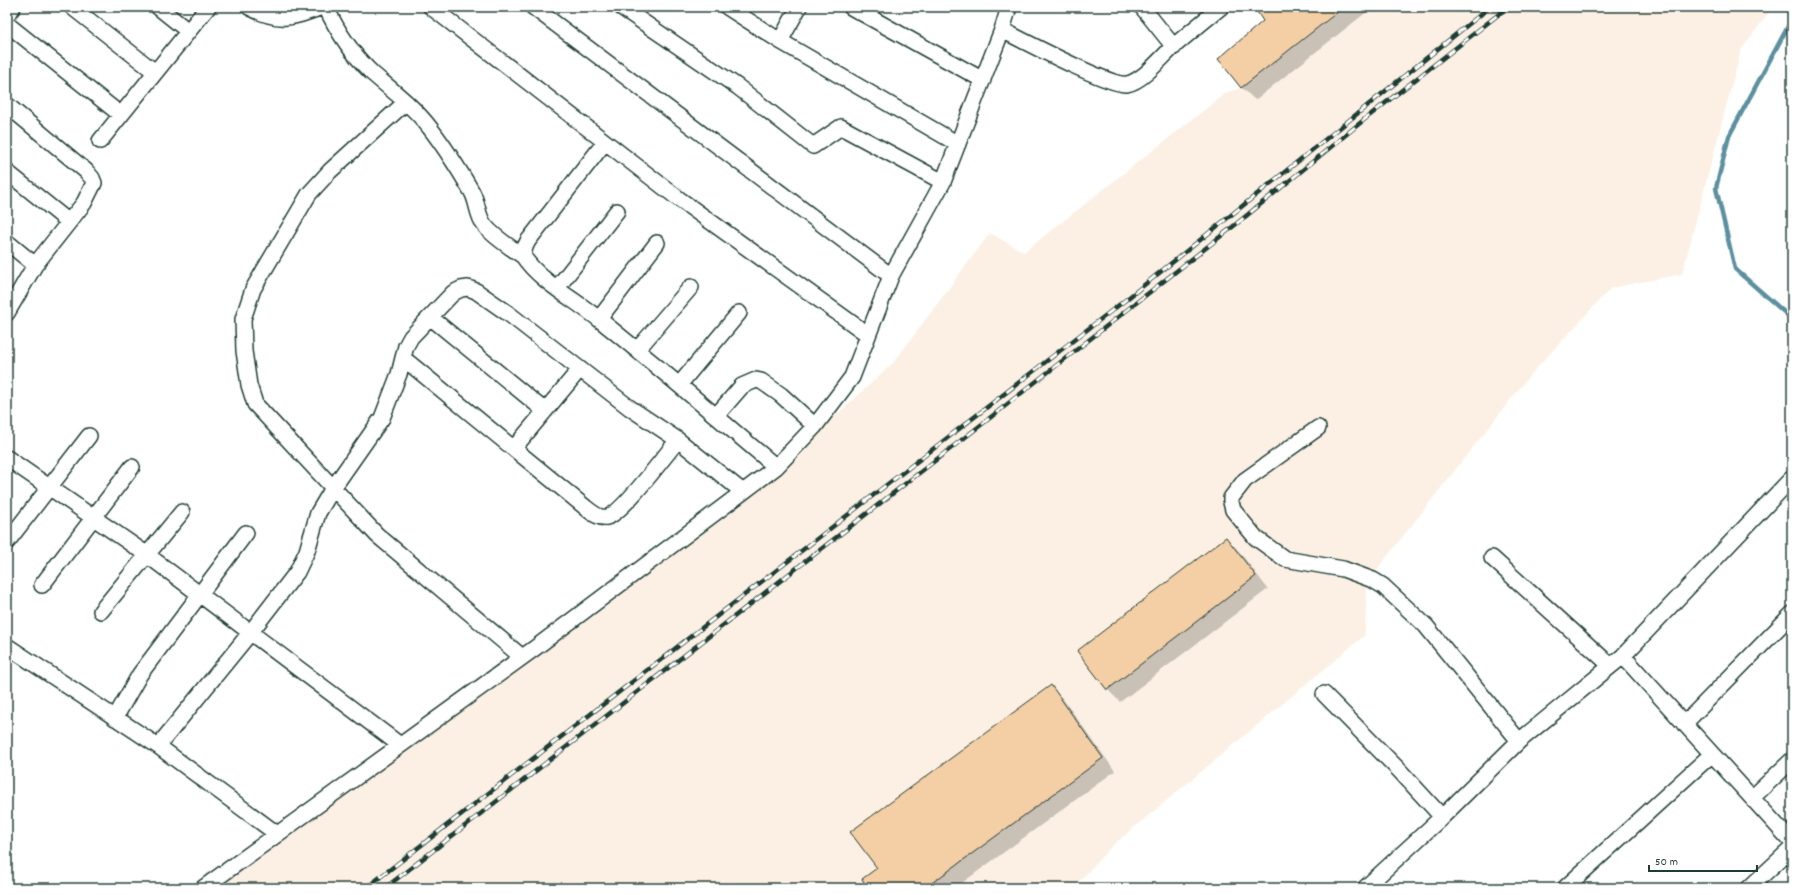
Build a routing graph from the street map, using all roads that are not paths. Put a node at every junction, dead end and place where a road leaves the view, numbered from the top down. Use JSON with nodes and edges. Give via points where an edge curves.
{"nodes":[{"id":1,"x":13,"y":7,"type":"edge"},
{"id":2,"x":72,"y":7,"type":"edge"},
{"id":3,"x":158,"y":7,"type":"edge"},
{"id":4,"x":208,"y":7,"type":"edge"},
{"id":5,"x":249,"y":7,"type":"edge"},
{"id":6,"x":322,"y":7,"type":"edge"},
{"id":7,"x":326,"y":7,"type":"edge"},
{"id":8,"x":431,"y":7,"type":"edge"},
{"id":9,"x":533,"y":7,"type":"edge"},
{"id":10,"x":621,"y":7,"type":"edge"},
{"id":11,"x":728,"y":7,"type":"edge"},
{"id":12,"x":799,"y":7,"type":"edge"},
{"id":13,"x":851,"y":7,"type":"edge"},
{"id":14,"x":1009,"y":7,"type":"edge"},
{"id":15,"x":1142,"y":7,"type":"edge"},
{"id":16,"x":1221,"y":7,"type":"edge"},
{"id":17,"x":7,"y":15,"type":"edge"},
{"id":18,"x":7,"y":24,"type":"edge"},
{"id":19,"x":1002,"y":30,"type":"junction"},
{"id":20,"x":188,"y":31,"type":"junction"},
{"id":21,"x":780,"y":41,"type":"junction"},
{"id":22,"x":1174,"y":47,"type":"junction"},
{"id":23,"x":155,"y":72,"type":"junction"},
{"id":24,"x":983,"y":80,"type":"junction"},
{"id":25,"x":406,"y":102,"type":"junction"},
{"id":26,"x":7,"y":105,"type":"edge"},
{"id":27,"x":121,"y":115,"type":"junction"},
{"id":28,"x":100,"y":142,"type":"dead end"},
{"id":29,"x":605,"y":142,"type":"junction"},
{"id":30,"x":958,"y":144,"type":"junction"},
{"id":31,"x":7,"y":172,"type":"edge"},
{"id":32,"x":944,"y":182,"type":"junction"},
{"id":33,"x":616,"y":211,"type":"dead end"},
{"id":34,"x":69,"y":222,"type":"junction"},
{"id":35,"x":7,"y":242,"type":"edge"},
{"id":36,"x":657,"y":244,"type":"dead end"},
{"id":37,"x":523,"y":256,"type":"junction"},
{"id":38,"x":36,"y":265,"type":"junction"},
{"id":39,"x":891,"y":276,"type":"junction"},
{"id":40,"x":691,"y":287,"type":"dead end"},
{"id":41,"x":557,"y":288,"type":"junction"},
{"id":42,"x":8,"y":307,"type":"edge"},
{"id":43,"x":738,"y":313,"type":"dead end"},
{"id":44,"x":430,"y":317,"type":"junction"},
{"id":45,"x":599,"y":319,"type":"junction"},
{"id":46,"x":867,"y":334,"type":"junction"},
{"id":47,"x":637,"y":350,"type":"junction"},
{"id":48,"x":403,"y":358,"type":"junction"},
{"id":49,"x":580,"y":369,"type":"junction"},
{"id":50,"x":679,"y":385,"type":"junction"},
{"id":51,"x":545,"y":411,"type":"junction"},
{"id":52,"x":716,"y":416,"type":"junction"},
{"id":53,"x":815,"y":426,"type":"junction"},
{"id":54,"x":1318,"y":428,"type":"dead end"},
{"id":55,"x":89,"y":436,"type":"dead end"},
{"id":56,"x":678,"y":440,"type":"junction"},
{"id":57,"x":514,"y":448,"type":"junction"},
{"id":58,"x":7,"y":458,"type":"edge"},
{"id":59,"x":132,"y":467,"type":"dead end"},
{"id":60,"x":776,"y":467,"type":"junction"},
{"id":61,"x":1792,"y":478,"type":"edge"},
{"id":62,"x":50,"y":488,"type":"junction"},
{"id":63,"x":333,"y":488,"type":"junction"},
{"id":64,"x":743,"y":492,"type":"junction"},
{"id":65,"x":182,"y":512,"type":"dead end"},
{"id":66,"x":93,"y":518,"type":"junction"},
{"id":67,"x":246,"y":534,"type":"dead end"},
{"id":68,"x":7,"y":542,"type":"edge"},
{"id":69,"x":146,"y":554,"type":"junction"},
{"id":70,"x":1492,"y":558,"type":"dead end"},
{"id":71,"x":42,"y":585,"type":"dead end"},
{"id":72,"x":200,"y":594,"type":"junction"},
{"id":73,"x":101,"y":611,"type":"dead end"},
{"id":74,"x":1792,"y":614,"type":"edge"},
{"id":75,"x":250,"y":633,"type":"junction"},
{"id":76,"x":7,"y":646,"type":"edge"},
{"id":77,"x":1622,"y":656,"type":"junction"},
{"id":78,"x":522,"y":657,"type":"junction"},
{"id":79,"x":1611,"y":666,"type":"junction"},
{"id":80,"x":1324,"y":694,"type":"dead end"},
{"id":81,"x":115,"y":718,"type":"junction"},
{"id":82,"x":1684,"y":724,"type":"junction"},
{"id":83,"x":1519,"y":741,"type":"junction"},
{"id":84,"x":400,"y":745,"type":"junction"},
{"id":85,"x":158,"y":746,"type":"junction"},
{"id":86,"x":1712,"y":754,"type":"junction"},
{"id":87,"x":1792,"y":760,"type":"edge"},
{"id":88,"x":1752,"y":798,"type":"junction"},
{"id":89,"x":1442,"y":817,"type":"junction"},
{"id":90,"x":277,"y":834,"type":"junction"},
{"id":91,"x":1792,"y":842,"type":"edge"},
{"id":92,"x":1792,"y":848,"type":"edge"},
{"id":93,"x":203,"y":888,"type":"edge"},
{"id":94,"x":1364,"y":888,"type":"edge"},
{"id":95,"x":1565,"y":888,"type":"edge"},
{"id":96,"x":1749,"y":888,"type":"edge"}],
"edges":[{"from":1,"to":17,"type":"street"},
{"from":2,"to":23,"type":"street"},
{"from":3,"to":20,"type":"street"},
{"from":4,"to":20,"type":"street"},
{"from":5,"to":6,"type":"street","via":[[273,17],[285,18]]},
{"from":7,"to":25,"type":"street","via":[[345,40],[372,72]]},
{"from":8,"to":29,"type":"street"},
{"from":9,"to":39,"type":"street"},
{"from":10,"to":32,"type":"street","via":[[738,87],[813,146],[841,127]]},
{"from":11,"to":21,"type":"street"},
{"from":12,"to":21,"type":"street"},
{"from":13,"to":24,"type":"street"},
{"from":14,"to":19,"type":"street"},
{"from":15,"to":22,"type":"street"},
{"from":16,"to":22,"type":"street"},
{"from":18,"to":27,"type":"street"},
{"from":19,"to":22,"type":"street","via":[[1117,84],[1128,84],[1138,79]]},
{"from":19,"to":24,"type":"street"},
{"from":20,"to":23,"type":"street"},
{"from":21,"to":30,"type":"street"},
{"from":23,"to":27,"type":"street"},
{"from":24,"to":30,"type":"street"},
{"from":25,"to":37,"type":"street","via":[[430,128],[472,193],[483,224],[497,238]]},
{"from":25,"to":63,"type":"street","via":[[330,171],[309,194],[253,289],[244,319],[244,351],[249,385],[255,404]]},
{"from":26,"to":34,"type":"street","via":[[92,178],[94,183],[89,195]]},
{"from":27,"to":28,"type":"street"},
{"from":29,"to":37,"type":"street","via":[[528,241]]},
{"from":29,"to":46,"type":"street","via":[[691,208]]},
{"from":30,"to":32,"type":"street"},
{"from":31,"to":34,"type":"street"},
{"from":32,"to":39,"type":"street"},
{"from":33,"to":41,"type":"street"},
{"from":34,"to":38,"type":"street"},
{"from":35,"to":38,"type":"street"},
{"from":36,"to":45,"type":"street"},
{"from":37,"to":41,"type":"street"},
{"from":38,"to":42,"type":"street"},
{"from":39,"to":46,"type":"street"},
{"from":40,"to":47,"type":"street"},
{"from":41,"to":45,"type":"street"},
{"from":43,"to":50,"type":"street"},
{"from":44,"to":48,"type":"street","via":[[411,337]]},
{"from":44,"to":49,"type":"street","via":[[452,292],[468,288],[509,314]]},
{"from":44,"to":51,"type":"street"},
{"from":45,"to":47,"type":"street"},
{"from":46,"to":53,"type":"street","via":[[852,377]]},
{"from":47,"to":50,"type":"street"},
{"from":48,"to":57,"type":"street"},
{"from":48,"to":63,"type":"street","via":[[382,418]]},
{"from":49,"to":51,"type":"street"},
{"from":49,"to":56,"type":"street","via":[[630,408]]},
{"from":50,"to":52,"type":"street"},
{"from":51,"to":57,"type":"street"},
{"from":52,"to":53,"type":"street","via":[[742,386],[756,380],[769,386]]},
{"from":52,"to":60,"type":"street"},
{"from":53,"to":60,"type":"street"},
{"from":54,"to":83,"type":"street","via":[[1245,480],[1231,498],[1233,510],[1256,538],[1285,559],[1343,569],[1373,580],[1426,626]]},
{"from":55,"to":62,"type":"street"},
{"from":56,"to":57,"type":"street","via":[[622,507],[607,517],[593,513]]},
{"from":56,"to":64,"type":"street"},
{"from":58,"to":62,"type":"street"},
{"from":59,"to":66,"type":"street"},
{"from":60,"to":64,"type":"street"},
{"from":61,"to":77,"type":"street"},
{"from":62,"to":66,"type":"street"},
{"from":62,"to":68,"type":"street"},
{"from":63,"to":75,"type":"street","via":[[318,512],[307,551],[297,572]]},
{"from":63,"to":78,"type":"street","via":[[377,535]]},
{"from":64,"to":78,"type":"street"},
{"from":65,"to":69,"type":"street"},
{"from":66,"to":69,"type":"street"},
{"from":66,"to":71,"type":"street"},
{"from":67,"to":72,"type":"street"},
{"from":69,"to":72,"type":"street"},
{"from":69,"to":73,"type":"street"},
{"from":70,"to":79,"type":"street"},
{"from":72,"to":75,"type":"street"},
{"from":72,"to":81,"type":"street","via":[[140,674]]},
{"from":74,"to":82,"type":"street"},
{"from":75,"to":84,"type":"street"},
{"from":75,"to":85,"type":"street"},
{"from":76,"to":81,"type":"street"},
{"from":77,"to":79,"type":"street"},
{"from":77,"to":82,"type":"street"},
{"from":78,"to":84,"type":"street"},
{"from":79,"to":83,"type":"street"},
{"from":80,"to":89,"type":"street"},
{"from":81,"to":85,"type":"street"},
{"from":82,"to":86,"type":"street"},
{"from":83,"to":89,"type":"street"},
{"from":84,"to":90,"type":"street"},
{"from":85,"to":90,"type":"street"},
{"from":86,"to":88,"type":"street"},
{"from":86,"to":95,"type":"street"},
{"from":87,"to":88,"type":"street"},
{"from":88,"to":91,"type":"street"},
{"from":89,"to":94,"type":"street"},
{"from":90,"to":93,"type":"street"},
{"from":92,"to":96,"type":"street"}]}
